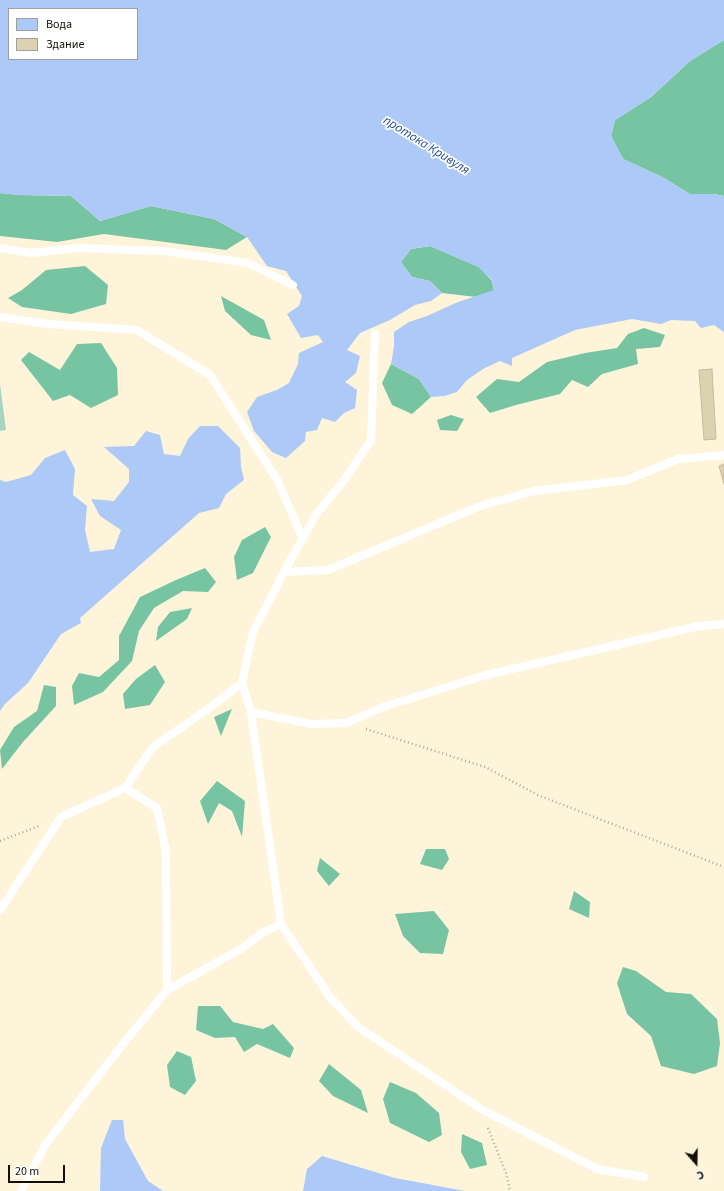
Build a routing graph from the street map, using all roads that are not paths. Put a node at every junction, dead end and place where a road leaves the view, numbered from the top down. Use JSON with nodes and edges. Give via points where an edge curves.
{"nodes":[{"id":1,"x":0,"y":248,"type":"edge"},
{"id":2,"x":293,"y":285,"type":"dead end"},
{"id":3,"x":0,"y":317,"type":"edge"},
{"id":4,"x":375,"y":334,"type":"dead end"},
{"id":5,"x":724,"y":455,"type":"edge"},
{"id":6,"x":303,"y":539,"type":"junction"},
{"id":7,"x":284,"y":572,"type":"junction"},
{"id":8,"x":724,"y":624,"type":"edge"},
{"id":9,"x":242,"y":683,"type":"junction"},
{"id":10,"x":251,"y":712,"type":"junction"},
{"id":11,"x":124,"y":788,"type":"junction"},
{"id":12,"x":0,"y":910,"type":"edge"},
{"id":13,"x":281,"y":924,"type":"junction"},
{"id":14,"x":167,"y":990,"type":"junction"},
{"id":15,"x":644,"y":1177,"type":"dead end"},
{"id":16,"x":21,"y":1191,"type":"edge"}],
"edges":[{"from":1,"to":2,"type":"lane","via":[[31,253],[76,248],[164,251],[248,263]]},
{"from":3,"to":6,"type":"lane","via":[[48,324],[136,330],[210,374],[278,481]]},
{"from":4,"to":6,"type":"lane","via":[[370,440],[345,479],[315,516]]},
{"from":5,"to":7,"type":"lane","via":[[678,459],[627,480],[534,491],[480,506],[328,570]]},
{"from":6,"to":7,"type":"lane"},
{"from":7,"to":9,"type":"lane","via":[[253,632]]},
{"from":8,"to":10,"type":"lane","via":[[699,626],[486,675],[386,706],[346,723],[311,724]]},
{"from":9,"to":10,"type":"lane"},
{"from":9,"to":11,"type":"lane","via":[[153,747]]},
{"from":10,"to":13,"type":"lane"},
{"from":11,"to":12,"type":"lane","via":[[61,817]]},
{"from":11,"to":14,"type":"lane","via":[[156,808],[166,851]]},
{"from":13,"to":14,"type":"lane"},
{"from":13,"to":15,"type":"lane","via":[[330,997],[358,1027],[481,1109],[597,1169]]},
{"from":14,"to":16,"type":"lane","via":[[45,1145]]}]}
